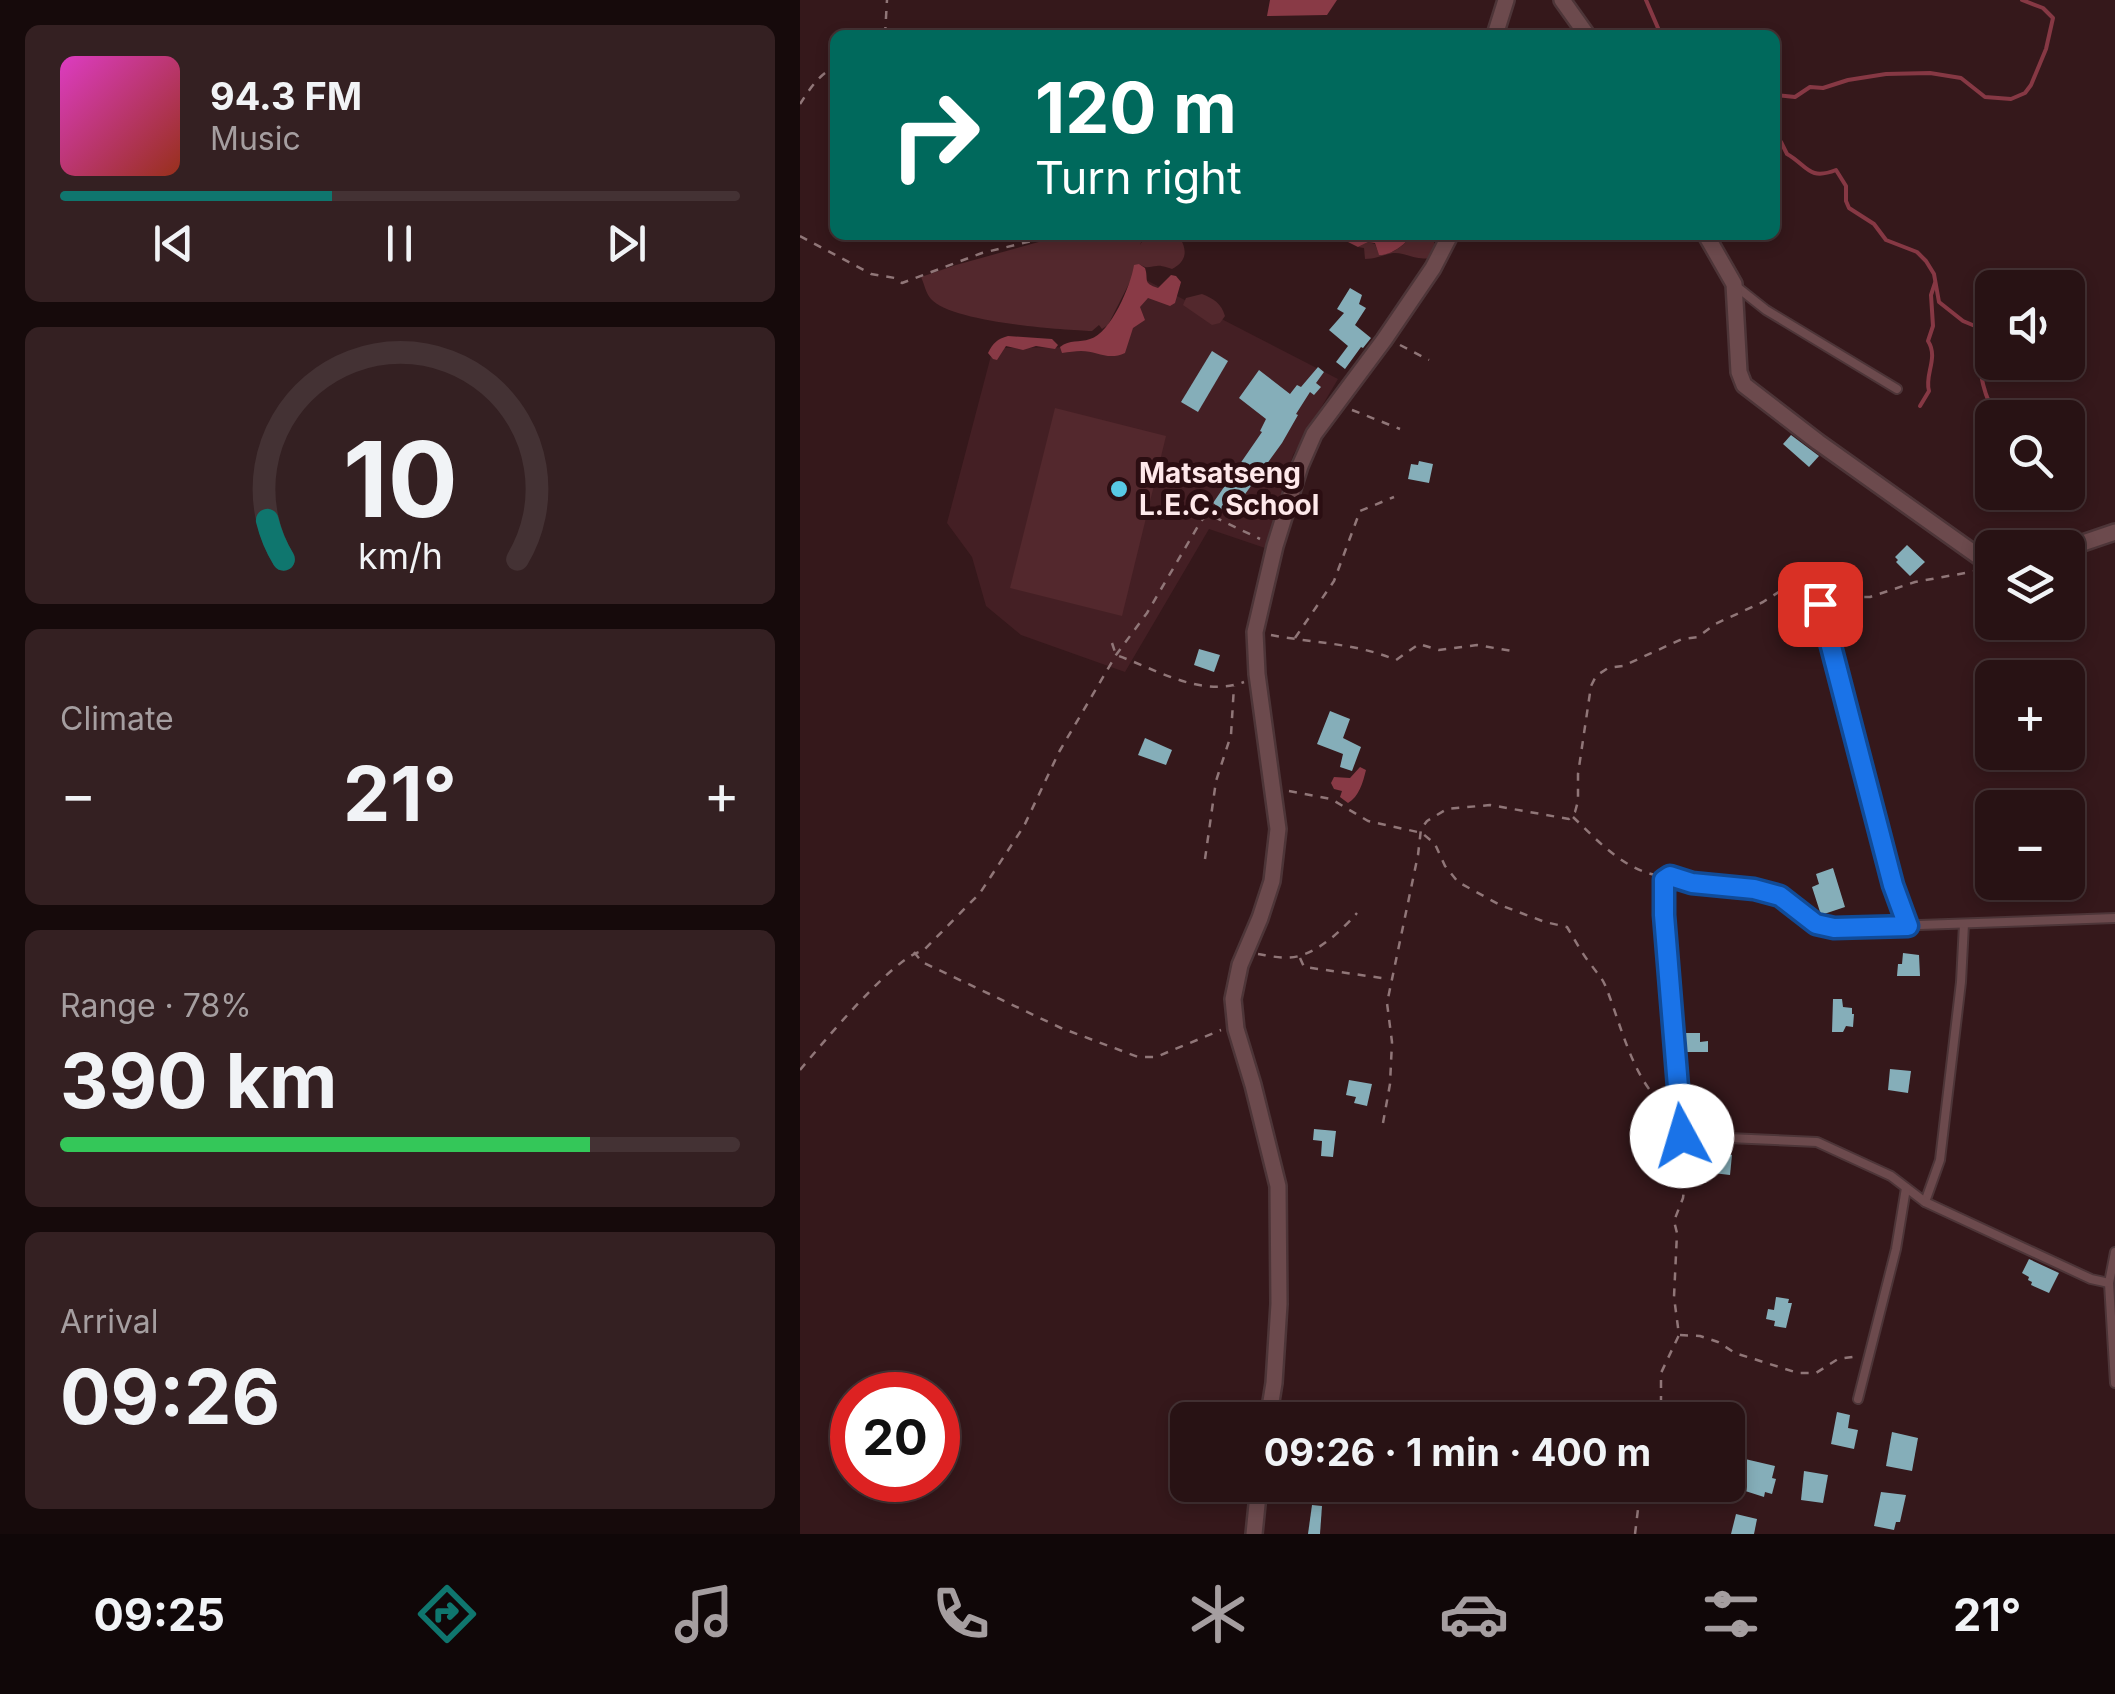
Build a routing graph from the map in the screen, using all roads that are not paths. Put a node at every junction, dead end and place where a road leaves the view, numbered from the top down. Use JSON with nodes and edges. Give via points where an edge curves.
{"nodes":[{"id":1,"x":1506,"y":0,"type":"edge"},
{"id":2,"x":1562,"y":0,"type":"edge"},
{"id":3,"x":1497,"y":30,"type":"edge"},
{"id":4,"x":1584,"y":30,"type":"edge"},
{"id":5,"x":1447,"y":240,"type":"edge"},
{"id":6,"x":1709,"y":240,"type":"edge"},
{"id":7,"x":1734,"y":284,"type":"junction"},
{"id":8,"x":1897,"y":389,"type":"dead end"},
{"id":9,"x":2115,"y":532,"type":"edge"},
{"id":10,"x":2085,"y":542,"type":"edge"},
{"id":11,"x":1975,"y":554,"type":"edge"},
{"id":12,"x":1820,"y":604,"type":"dead end"},
{"id":13,"x":2115,"y":918,"type":"edge"},
{"id":14,"x":1964,"y":924,"type":"junction"},
{"id":15,"x":1908,"y":926,"type":"junction"},
{"id":16,"x":1906,"y":1188,"type":"junction"},
{"id":17,"x":1925,"y":1202,"type":"junction"},
{"id":18,"x":2115,"y":1252,"type":"edge"},
{"id":19,"x":2109,"y":1283,"type":"junction"},
{"id":20,"x":2115,"y":1383,"type":"edge"},
{"id":21,"x":1858,"y":1399,"type":"dead end"},
{"id":22,"x":1271,"y":1402,"type":"edge"},
{"id":23,"x":1258,"y":1502,"type":"edge"},
{"id":24,"x":1254,"y":1534,"type":"edge"}],
"edges":[{"from":1,"to":3,"type":"street"},
{"from":2,"to":4,"type":"street"},
{"from":5,"to":22,"type":"street","via":[[1314,434],[1275,546],[1255,632],[1278,830],[1272,881],[1234,999],[1278,1186]]},
{"from":6,"to":7,"type":"street"},
{"from":7,"to":8,"type":"lane"},
{"from":7,"to":11,"type":"street","via":[[1744,385]]},
{"from":9,"to":10,"type":"street"},
{"from":12,"to":15,"type":"lane"},
{"from":13,"to":14,"type":"lane"},
{"from":14,"to":15,"type":"lane"},
{"from":14,"to":17,"type":"lane","via":[[1940,1160]]},
{"from":15,"to":16,"type":"lane","via":[[1834,928],[1816,924],[1780,896],[1664,880],[1682,1136],[1817,1142]]},
{"from":16,"to":17,"type":"lane"},
{"from":16,"to":21,"type":"lane"},
{"from":17,"to":19,"type":"lane"},
{"from":18,"to":19,"type":"lane"},
{"from":19,"to":20,"type":"lane"},
{"from":23,"to":24,"type":"street"}]}
